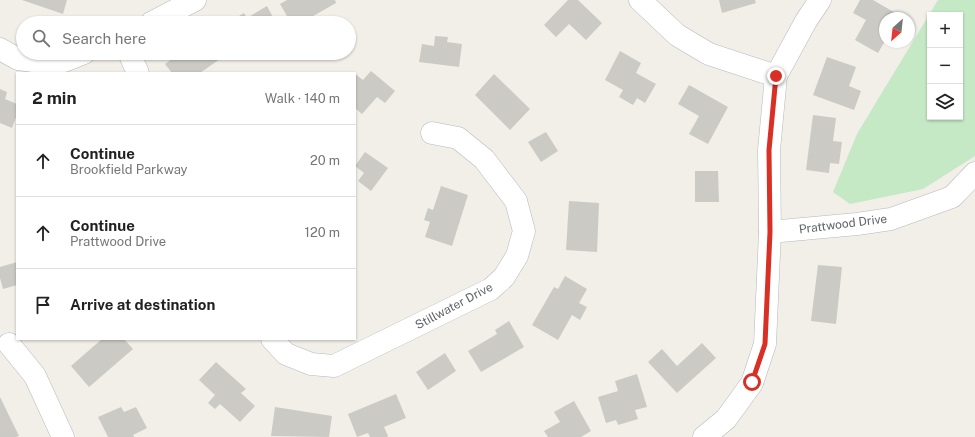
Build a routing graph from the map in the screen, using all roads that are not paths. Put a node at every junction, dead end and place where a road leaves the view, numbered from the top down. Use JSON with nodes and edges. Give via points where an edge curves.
{"nodes":[{"id":1,"x":195,"y":0,"type":"edge"},
{"id":2,"x":640,"y":0,"type":"edge"},
{"id":3,"x":820,"y":0,"type":"edge"},
{"id":4,"x":164,"y":16,"type":"edge"},
{"id":5,"x":0,"y":49,"type":"edge"},
{"id":6,"x":16,"y":58,"type":"edge"},
{"id":7,"x":26,"y":60,"type":"edge"},
{"id":8,"x":66,"y":60,"type":"edge"},
{"id":9,"x":132,"y":60,"type":"edge"},
{"id":10,"x":138,"y":72,"type":"edge"},
{"id":11,"x":776,"y":76,"type":"junction"},
{"id":12,"x":432,"y":133,"type":"dead end"},
{"id":13,"x":975,"y":173,"type":"edge"},
{"id":14,"x":770,"y":232,"type":"junction"},
{"id":15,"x":273,"y":340,"type":"edge"},
{"id":16,"x":10,"y":344,"type":"edge"},
{"id":17,"x":63,"y":437,"type":"edge"},
{"id":18,"x":705,"y":437,"type":"edge"}],
"edges":[{"from":1,"to":4,"type":"street"},
{"from":2,"to":11,"type":"street","via":[[677,35],[709,54]]},
{"from":3,"to":11,"type":"street"},
{"from":5,"to":6,"type":"street"},
{"from":7,"to":8,"type":"street","via":[[41,62]]},
{"from":9,"to":10,"type":"street"},
{"from":11,"to":14,"type":"street","via":[[769,150]]},
{"from":12,"to":15,"type":"street","name":"Stillwater Drive","via":[[458,138],[484,159],[516,201],[524,231],[517,256],[504,277],[491,288],[334,366],[311,364],[286,354]]},
{"from":13,"to":14,"type":"street","name":"Prattwood Drive","via":[[952,196],[891,219]]},
{"from":14,"to":18,"type":"street","via":[[765,344],[752,382],[726,419]]},
{"from":16,"to":17,"type":"street","via":[[35,376]]}]}
